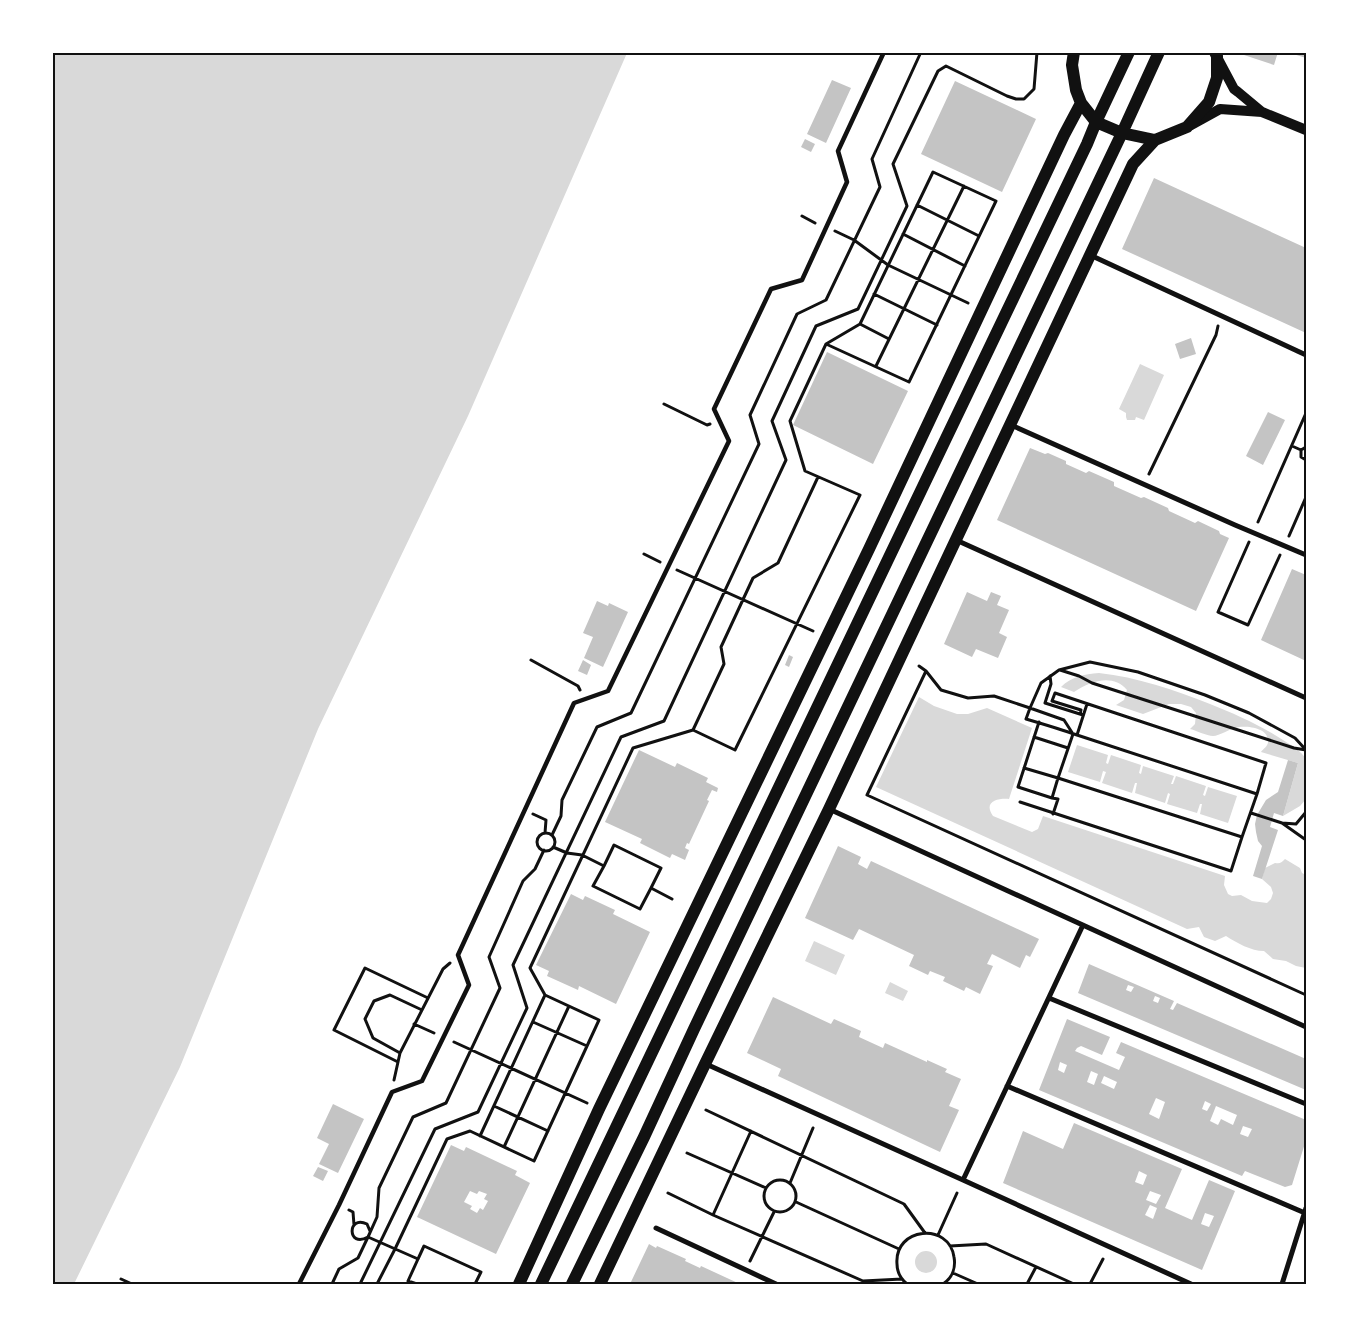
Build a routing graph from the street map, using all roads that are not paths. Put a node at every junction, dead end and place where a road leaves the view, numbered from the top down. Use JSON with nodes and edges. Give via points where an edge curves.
{"nodes":[{"id":1,"x":884,"y":52,"type":"edge"},
{"id":2,"x":1074,"y":52,"type":"edge"},
{"id":3,"x":1129,"y":52,"type":"edge"},
{"id":4,"x":1159,"y":52,"type":"edge"},
{"id":5,"x":1216,"y":54,"type":"edge"},
{"id":6,"x":1081,"y":103,"type":"junction"},
{"id":7,"x":1262,"y":112,"type":"junction"},
{"id":8,"x":1096,"y":122,"type":"junction"},
{"id":9,"x":1188,"y":127,"type":"junction"},
{"id":10,"x":1306,"y":130,"type":"edge"},
{"id":11,"x":1122,"y":133,"type":"junction"},
{"id":12,"x":1155,"y":140,"type":"junction"},
{"id":13,"x":1090,"y":255,"type":"junction"},
{"id":14,"x":1306,"y":355,"type":"edge"},
{"id":15,"x":1010,"y":424,"type":"junction"},
{"id":16,"x":956,"y":540,"type":"junction"},
{"id":17,"x":1306,"y":555,"type":"edge"},
{"id":18,"x":1306,"y":698,"type":"edge"},
{"id":19,"x":829,"y":809,"type":"junction"},
{"id":20,"x":1083,"y":925,"type":"junction"},
{"id":21,"x":1049,"y":998,"type":"junction"},
{"id":22,"x":1306,"y":1027,"type":"edge"},
{"id":23,"x":705,"y":1064,"type":"junction"},
{"id":24,"x":1007,"y":1086,"type":"junction"},
{"id":25,"x":1306,"y":1104,"type":"edge"},
{"id":26,"x":963,"y":1180,"type":"junction"},
{"id":27,"x":1306,"y":1210,"type":"edge"},
{"id":28,"x":656,"y":1228,"type":"dead end"},
{"id":29,"x":299,"y":1284,"type":"edge"},
{"id":30,"x":519,"y":1284,"type":"edge"},
{"id":31,"x":541,"y":1284,"type":"edge"},
{"id":32,"x":572,"y":1284,"type":"edge"},
{"id":33,"x":600,"y":1284,"type":"edge"},
{"id":34,"x":776,"y":1284,"type":"edge"},
{"id":35,"x":1190,"y":1284,"type":"edge"},
{"id":36,"x":1282,"y":1284,"type":"edge"}],
"edges":[{"from":1,"to":29,"type":"street","via":[[838,151],[847,182],[802,280],[771,289],[714,409],[729,441],[608,691],[574,703],[458,955],[469,985],[444,1038],[422,1081],[392,1092]]},
{"from":2,"to":6,"type":"main road","via":[[1072,65]]},
{"from":3,"to":8,"type":"main road"},
{"from":4,"to":11,"type":"main road"},
{"from":5,"to":7,"type":"main road","via":[[1234,89]]},
{"from":5,"to":9,"type":"main road","via":[[1217,78],[1209,102]]},
{"from":6,"to":8,"type":"main road"},
{"from":6,"to":30,"type":"main road"},
{"from":7,"to":9,"type":"main road","via":[[1220,109]]},
{"from":7,"to":10,"type":"main road"},
{"from":8,"to":11,"type":"main road"},
{"from":8,"to":31,"type":"main road"},
{"from":9,"to":12,"type":"main road"},
{"from":11,"to":12,"type":"main road"},
{"from":11,"to":32,"type":"main road"},
{"from":12,"to":13,"type":"main road","via":[[1132,164]]},
{"from":13,"to":14,"type":"street"},
{"from":13,"to":15,"type":"main road"},
{"from":15,"to":16,"type":"main road"},
{"from":15,"to":17,"type":"street"},
{"from":16,"to":18,"type":"street"},
{"from":16,"to":19,"type":"main road"},
{"from":19,"to":20,"type":"street"},
{"from":19,"to":23,"type":"main road"},
{"from":20,"to":21,"type":"street"},
{"from":20,"to":22,"type":"street"},
{"from":21,"to":24,"type":"street"},
{"from":21,"to":25,"type":"street"},
{"from":23,"to":26,"type":"street"},
{"from":23,"to":33,"type":"main road"},
{"from":24,"to":26,"type":"street"},
{"from":24,"to":27,"type":"street"},
{"from":26,"to":35,"type":"street"},
{"from":27,"to":36,"type":"street"},
{"from":28,"to":34,"type":"street"}]}
